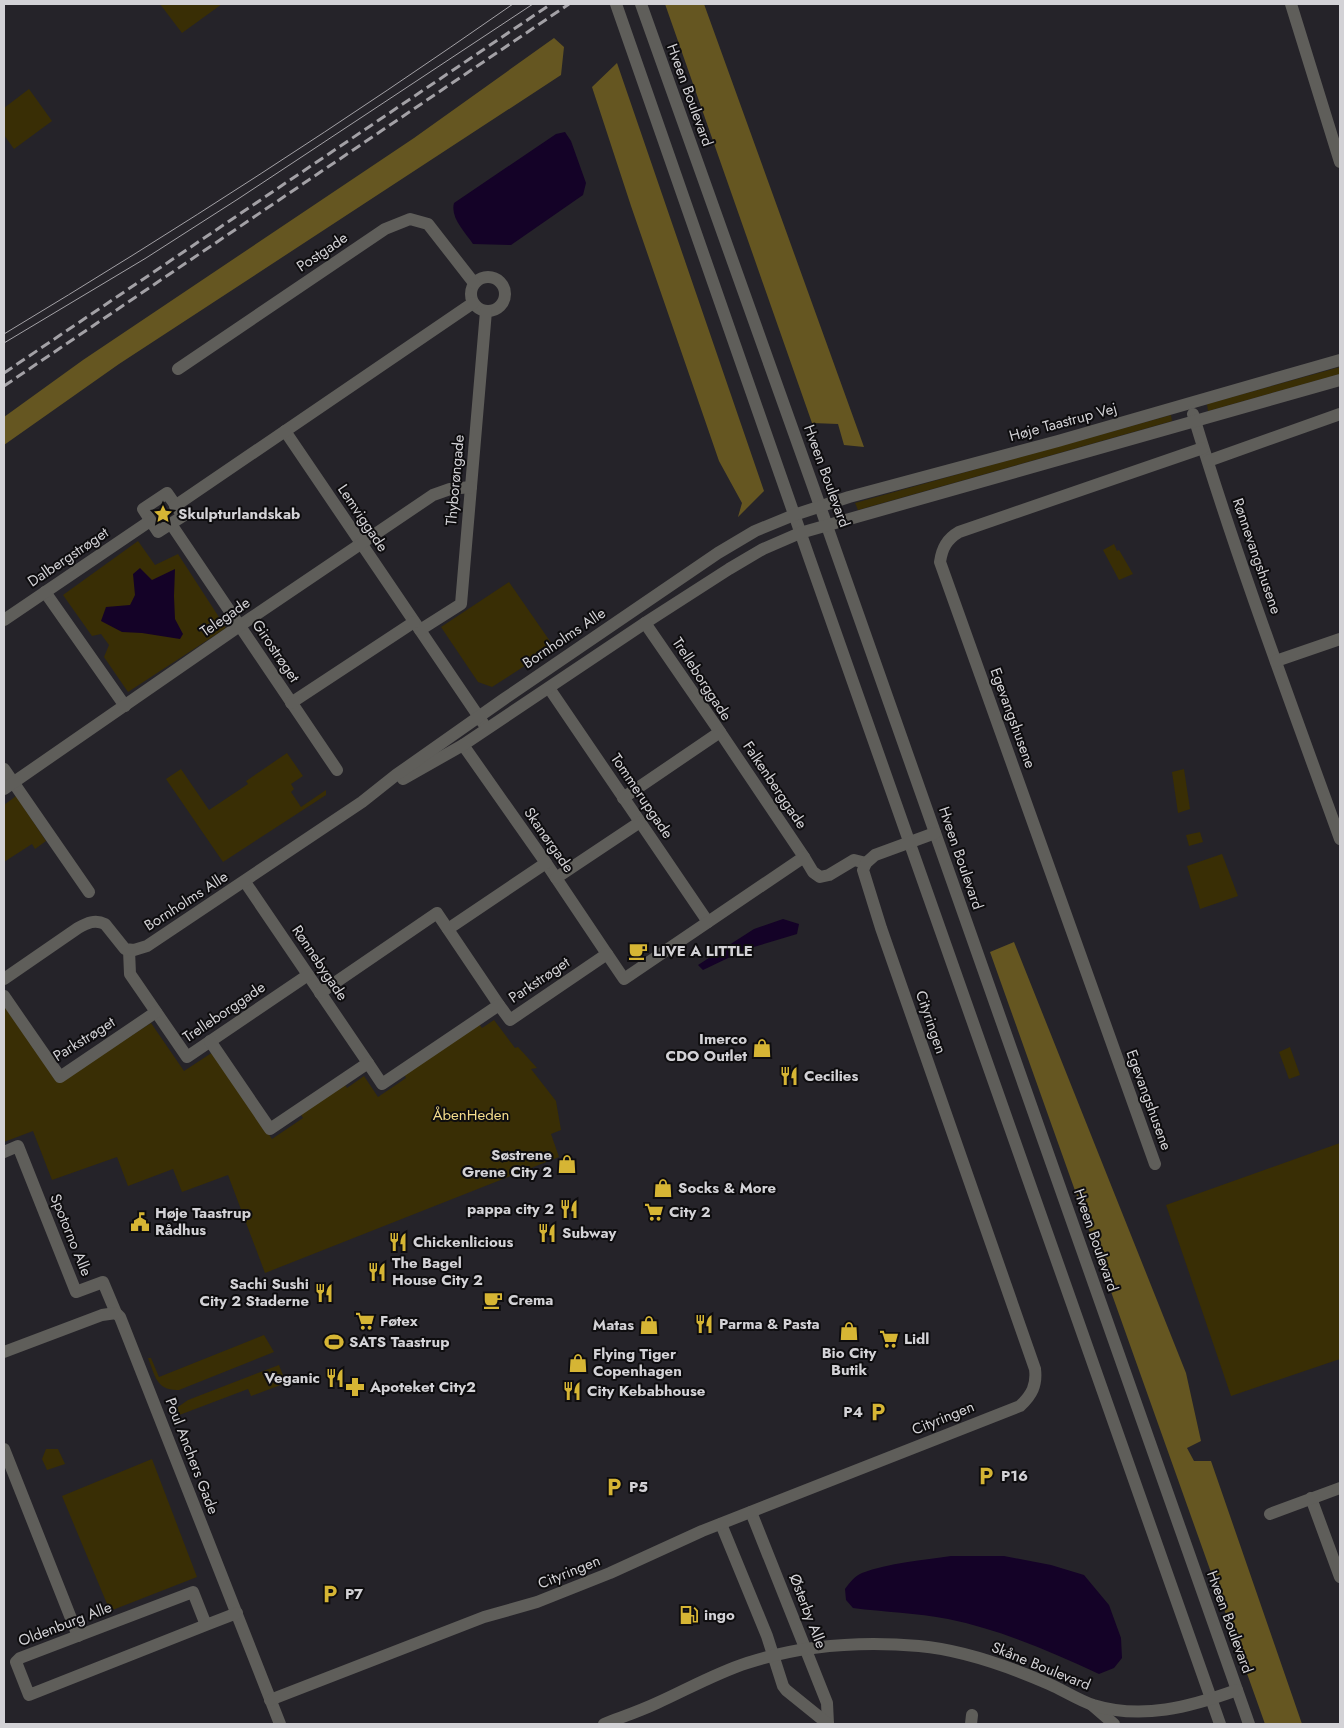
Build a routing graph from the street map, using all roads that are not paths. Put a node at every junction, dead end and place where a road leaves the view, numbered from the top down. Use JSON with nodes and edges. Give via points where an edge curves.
{"nodes":[{"id":1,"x":616,"y":4,"type":"edge"},
{"id":2,"x":641,"y":4,"type":"edge"},
{"id":3,"x":1291,"y":4,"type":"edge"},
{"id":4,"x":1340,"y":162,"type":"edge"},
{"id":5,"x":474,"y":283,"type":"junction"},
{"id":6,"x":474,"y":303,"type":"junction"},
{"id":7,"x":486,"y":311,"type":"junction"},
{"id":8,"x":1340,"y":360,"type":"edge"},
{"id":9,"x":178,"y":369,"type":"dead end"},
{"id":10,"x":1340,"y":380,"type":"edge"},
{"id":11,"x":1190,"y":404,"type":"junction"},
{"id":12,"x":1340,"y":414,"type":"edge"},
{"id":13,"x":1195,"y":421,"type":"junction"},
{"id":14,"x":285,"y":432,"type":"junction"},
{"id":15,"x":1203,"y":448,"type":"junction"},
{"id":16,"x":1208,"y":461,"type":"junction"},
{"id":17,"x":471,"y":486,"type":"junction"},
{"id":18,"x":175,"y":506,"type":"junction"},
{"id":19,"x":820,"y":506,"type":"junction"},
{"id":20,"x":794,"y":515,"type":"junction"},
{"id":21,"x":150,"y":521,"type":"junction"},
{"id":22,"x":171,"y":524,"type":"junction"},
{"id":23,"x":827,"y":525,"type":"junction"},
{"id":24,"x":800,"y":533,"type":"junction"},
{"id":25,"x":361,"y":544,"type":"junction"},
{"id":26,"x":44,"y":592,"type":"junction"},
{"id":27,"x":4,"y":620,"type":"edge"},
{"id":28,"x":645,"y":623,"type":"junction"},
{"id":29,"x":240,"y":626,"type":"junction"},
{"id":30,"x":417,"y":626,"type":"junction"},
{"id":31,"x":1340,"y":639,"type":"edge"},
{"id":32,"x":1276,"y":661,"type":"junction"},
{"id":33,"x":549,"y":688,"type":"junction"},
{"id":34,"x":291,"y":703,"type":"junction"},
{"id":35,"x":125,"y":706,"type":"junction"},
{"id":36,"x":479,"y":717,"type":"junction"},
{"id":37,"x":488,"y":728,"type":"junction"},
{"id":38,"x":720,"y":732,"type":"junction"},
{"id":39,"x":463,"y":745,"type":"junction"},
{"id":40,"x":4,"y":769,"type":"edge"},
{"id":41,"x":337,"y":770,"type":"dead end"},
{"id":42,"x":9,"y":786,"type":"edge"},
{"id":43,"x":623,"y":798,"type":"junction"},
{"id":44,"x":362,"y":802,"type":"junction"},
{"id":45,"x":640,"y":822,"type":"junction"},
{"id":46,"x":935,"y":833,"type":"junction"},
{"id":47,"x":1340,"y":839,"type":"edge"},
{"id":48,"x":909,"y":842,"type":"junction"},
{"id":49,"x":804,"y":857,"type":"junction"},
{"id":50,"x":546,"y":863,"type":"junction"},
{"id":51,"x":866,"y":863,"type":"junction"},
{"id":52,"x":556,"y":878,"type":"junction"},
{"id":53,"x":245,"y":882,"type":"junction"},
{"id":54,"x":89,"y":892,"type":"dead end"},
{"id":55,"x":708,"y":922,"type":"junction"},
{"id":56,"x":448,"y":929,"type":"junction"},
{"id":57,"x":129,"y":950,"type":"junction"},
{"id":58,"x":608,"y":954,"type":"junction"},
{"id":59,"x":308,"y":975,"type":"junction"},
{"id":60,"x":4,"y":979,"type":"edge"},
{"id":61,"x":320,"y":993,"type":"junction"},
{"id":62,"x":4,"y":996,"type":"edge"},
{"id":63,"x":499,"y":1005,"type":"junction"},
{"id":64,"x":156,"y":1012,"type":"junction"},
{"id":65,"x":210,"y":1041,"type":"junction"},
{"id":66,"x":368,"y":1063,"type":"junction"},
{"id":67,"x":4,"y":1152,"type":"edge"},
{"id":68,"x":1154,"y":1164,"type":"dead end"},
{"id":69,"x":116,"y":1313,"type":"junction"},
{"id":70,"x":4,"y":1352,"type":"edge"},
{"id":71,"x":4,"y":1449,"type":"edge"},
{"id":72,"x":1340,"y":1488,"type":"edge"},
{"id":73,"x":1311,"y":1498,"type":"junction"},
{"id":74,"x":751,"y":1512,"type":"junction"},
{"id":75,"x":1270,"y":1514,"type":"dead end"},
{"id":76,"x":721,"y":1524,"type":"junction"},
{"id":77,"x":1340,"y":1577,"type":"edge"},
{"id":78,"x":237,"y":1613,"type":"junction"},
{"id":79,"x":206,"y":1625,"type":"junction"},
{"id":80,"x":78,"y":1636,"type":"junction"},
{"id":81,"x":805,"y":1649,"type":"junction"},
{"id":82,"x":774,"y":1656,"type":"junction"},
{"id":83,"x":1237,"y":1690,"type":"junction"},
{"id":84,"x":270,"y":1700,"type":"junction"},
{"id":85,"x":1212,"y":1700,"type":"junction"},
{"id":86,"x":1092,"y":1705,"type":"junction"},
{"id":87,"x":280,"y":1724,"type":"edge"},
{"id":88,"x":604,"y":1724,"type":"edge"},
{"id":89,"x":828,"y":1724,"type":"edge"},
{"id":90,"x":1114,"y":1724,"type":"edge"},
{"id":91,"x":1220,"y":1724,"type":"edge"},
{"id":92,"x":1249,"y":1724,"type":"edge"}],
"edges":[{"from":1,"to":20,"type":"street"},
{"from":2,"to":19,"type":"street","name":"Hveen Boulevard"},
{"from":3,"to":4,"type":"street"},
{"from":5,"to":6,"type":"street","via":[[471,293]]},
{"from":5,"to":7,"type":"street","via":[[488,276],[503,286],[505,296],[502,303],[496,309]]},
{"from":5,"to":9,"type":"street","name":"Postgade","via":[[428,224],[410,219],[385,229]]},
{"from":6,"to":7,"type":"street"},
{"from":6,"to":14,"type":"street"},
{"from":7,"to":17,"type":"street","name":"Thyborøngade"},
{"from":8,"to":11,"type":"street","name":"Høje Taastrup Vej"},
{"from":10,"to":13,"type":"street"},
{"from":11,"to":13,"type":"street","name":"Rønnevangshusene"},
{"from":11,"to":19,"type":"street","name":"Høje Taastrup Vej"},
{"from":12,"to":16,"type":"street"},
{"from":13,"to":15,"type":"street","name":"Rønnevangshusene"},
{"from":13,"to":23,"type":"street"},
{"from":14,"to":18,"type":"street"},
{"from":14,"to":25,"type":"street","name":"Lemviggade"},
{"from":15,"to":16,"type":"street","name":"Rønnevangshusene"},
{"from":15,"to":68,"type":"street","name":"Egevangshusene","via":[[959,532],[945,545],[940,562]]},
{"from":16,"to":32,"type":"street","name":"Rønnevangshusene"},
{"from":17,"to":25,"type":"street","name":"Telegade","via":[[433,494]]},
{"from":17,"to":30,"type":"street","name":"Thyborøngade","via":[[461,604]]},
{"from":18,"to":21,"type":"street","via":[[167,493],[142,509]]},
{"from":18,"to":22,"type":"street","via":[[182,516]]},
{"from":19,"to":20,"type":"street","name":"Høje Taastrup Vej"},
{"from":19,"to":23,"type":"street","name":"Hveen Boulevard"},
{"from":20,"to":24,"type":"street"},
{"from":20,"to":36,"type":"street","name":"Bornholms Alle","via":[[755,531],[718,553]]},
{"from":21,"to":22,"type":"street","via":[[158,532]]},
{"from":21,"to":26,"type":"street","name":"Dalbergstrøget"},
{"from":22,"to":29,"type":"street","name":"Girostrøget"},
{"from":23,"to":24,"type":"street"},
{"from":23,"to":46,"type":"street","name":"Hveen Boulevard"},
{"from":24,"to":28,"type":"street","name":"Bornholms Alle","via":[[757,552]]},
{"from":24,"to":48,"type":"street"},
{"from":25,"to":29,"type":"street","name":"Telegade"},
{"from":25,"to":30,"type":"street","name":"Lemviggade"},
{"from":26,"to":27,"type":"street","name":"Dalbergstrøget"},
{"from":26,"to":35,"type":"street"},
{"from":28,"to":33,"type":"street","name":"Bornholms Alle"},
{"from":28,"to":38,"type":"street","name":"Trelleborggade"},
{"from":29,"to":34,"type":"street","name":"Girostrøget"},
{"from":29,"to":35,"type":"street","name":"Telegade"},
{"from":30,"to":34,"type":"street"},
{"from":30,"to":36,"type":"street","name":"Lemviggade"},
{"from":31,"to":32,"type":"street"},
{"from":32,"to":47,"type":"street","name":"Rønnevangshusene"},
{"from":33,"to":37,"type":"street","name":"Bornholms Alle"},
{"from":33,"to":43,"type":"street","name":"Tommerupgade"},
{"from":34,"to":41,"type":"street","name":"Girostrøget"},
{"from":35,"to":42,"type":"street","name":"Telegade"},
{"from":36,"to":37,"type":"street","name":"Lemviggade"},
{"from":36,"to":44,"type":"street","name":"Bornholms Alle"},
{"from":37,"to":39,"type":"street","name":"Bornholms Alle"},
{"from":38,"to":43,"type":"street","name":"Trelleborggade"},
{"from":38,"to":49,"type":"street","name":"Falkenberggade"},
{"from":39,"to":44,"type":"street","name":"Bornholms Alle"},
{"from":39,"to":50,"type":"street","name":"Skanørgade"},
{"from":40,"to":42,"type":"street"},
{"from":42,"to":54,"type":"street"},
{"from":43,"to":45,"type":"street","name":"Tommerupgade"},
{"from":44,"to":53,"type":"street","name":"Bornholms Alle"},
{"from":45,"to":52,"type":"street"},
{"from":45,"to":55,"type":"street","name":"Tommerupgade"},
{"from":46,"to":48,"type":"street"},
{"from":46,"to":83,"type":"street","name":"Hveen Boulevard"},
{"from":48,"to":51,"type":"street","via":[[875,855]]},
{"from":48,"to":85,"type":"street"},
{"from":49,"to":51,"type":"street","via":[[820,877],[829,876],[854,860]]},
{"from":49,"to":55,"type":"street"},
{"from":50,"to":52,"type":"street","name":"Skanørgade"},
{"from":50,"to":56,"type":"street"},
{"from":51,"to":74,"type":"street","name":"Cityringen","via":[[863,870],[869,892],[1037,1379],[1030,1396],[1020,1406]]},
{"from":52,"to":58,"type":"street","name":"Skanørgade"},
{"from":53,"to":57,"type":"street","name":"Bornholms Alle","via":[[147,946]]},
{"from":53,"to":59,"type":"street","name":"Rønnebygade"},
{"from":55,"to":58,"type":"street","via":[[624,978]]},
{"from":56,"to":61,"type":"street","via":[[437,913]]},
{"from":56,"to":63,"type":"street"},
{"from":57,"to":60,"type":"street","via":[[105,924],[91,922]]},
{"from":57,"to":64,"type":"street","name":"Trelleborggade","via":[[130,974]]},
{"from":58,"to":63,"type":"street","name":"Parkstrøget","via":[[510,1020]]},
{"from":59,"to":61,"type":"street","name":"Rønnebygade"},
{"from":59,"to":65,"type":"street","name":"Trelleborggade"},
{"from":61,"to":66,"type":"street","name":"Rønnebygade"},
{"from":62,"to":64,"type":"street","name":"Parkstrøget","via":[[60,1077]]},
{"from":63,"to":66,"type":"street","name":"Parkstrøget","via":[[382,1084]]},
{"from":64,"to":65,"type":"street","name":"Trelleborggade","via":[[187,1057]]},
{"from":65,"to":66,"type":"street","via":[[270,1129]]},
{"from":67,"to":69,"type":"street","name":"Spotorno Alle","via":[[18,1146],[76,1292],[103,1282]]},
{"from":69,"to":70,"type":"street","via":[[102,1315]]},
{"from":69,"to":78,"type":"street","name":"Poul Anchers Gade"},
{"from":71,"to":80,"type":"street"},
{"from":72,"to":73,"type":"street"},
{"from":73,"to":75,"type":"street"},
{"from":73,"to":77,"type":"street"},
{"from":74,"to":76,"type":"street","name":"Cityringen"},
{"from":74,"to":81,"type":"street","name":"Østerby Alle"},
{"from":76,"to":82,"type":"street","name":"Østerby Alle"},
{"from":76,"to":84,"type":"street","name":"Cityringen","via":[[537,1602],[484,1617]]},
{"from":78,"to":79,"type":"street","name":"Oldenburg Alle"},
{"from":78,"to":84,"type":"street","name":"Poul Anchers Gade"},
{"from":79,"to":80,"type":"street","name":"Oldenburg Alle","via":[[192,1592]]},
{"from":79,"to":80,"type":"street","name":"Oldenburg Alle","via":[[29,1695],[16,1662]]},
{"from":81,"to":82,"type":"street","name":"Skåne Boulevard"},
{"from":81,"to":86,"type":"street","name":"Skåne Boulevard","via":[[892,1644],[947,1650],[1006,1666]]},
{"from":81,"to":89,"type":"street","name":"Østerby Alle","via":[[827,1704]]},
{"from":82,"to":88,"type":"street","name":"Skåne Boulevard","via":[[745,1664]]},
{"from":82,"to":89,"type":"street","name":"Østerby Alle","via":[[786,1690]]},
{"from":83,"to":85,"type":"street","name":"Skåne Boulevard"},
{"from":83,"to":92,"type":"street","name":"Hveen Boulevard"},
{"from":84,"to":87,"type":"street","name":"Poul Anchers Gade"},
{"from":85,"to":86,"type":"street","name":"Skåne Boulevard","via":[[1172,1710],[1141,1712]]},
{"from":85,"to":91,"type":"street"},
{"from":86,"to":90,"type":"street"}]}
